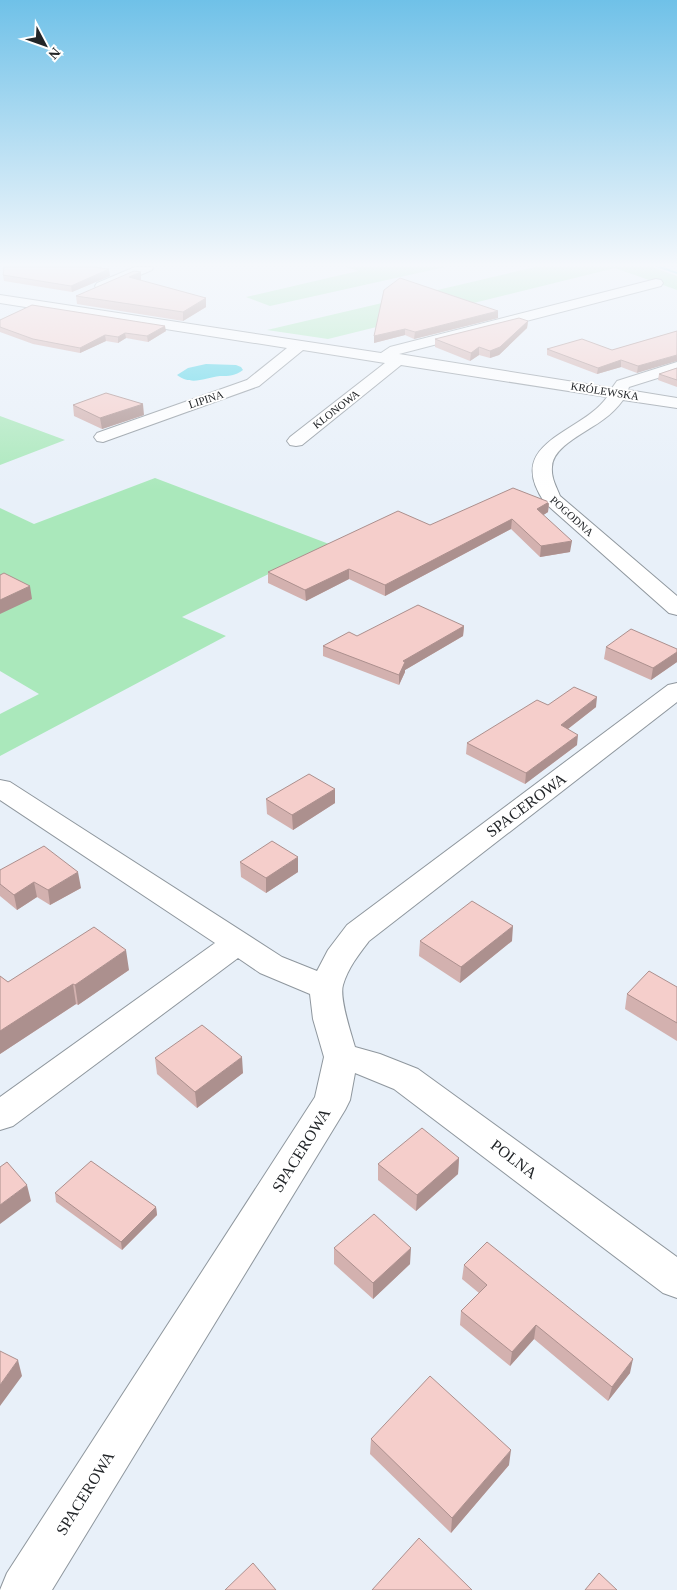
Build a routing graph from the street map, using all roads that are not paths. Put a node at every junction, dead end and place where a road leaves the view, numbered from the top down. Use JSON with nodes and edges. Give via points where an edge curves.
{"nodes":[{"id":1,"x":281,"y":341,"type":"edge"},
{"id":2,"x":430,"y":341,"type":"edge"},
{"id":3,"x":300,"y":344,"type":"junction"},
{"id":4,"x":392,"y":358,"type":"junction"},
{"id":5,"x":677,"y":367,"type":"edge"},
{"id":6,"x":616,"y":393,"type":"junction"},
{"id":7,"x":677,"y":403,"type":"edge"},
{"id":8,"x":103,"y":437,"type":"dead end"},
{"id":9,"x":296,"y":441,"type":"dead end"},
{"id":10,"x":677,"y":608,"type":"edge"},
{"id":11,"x":677,"y":690,"type":"edge"},
{"id":12,"x":0,"y":788,"type":"edge"},
{"id":13,"x":237,"y":943,"type":"junction"},
{"id":14,"x":326,"y":987,"type":"junction"},
{"id":15,"x":341,"y":1056,"type":"junction"},
{"id":16,"x":0,"y":1116,"type":"edge"},
{"id":17,"x":677,"y":1280,"type":"edge"},
{"id":18,"x":24,"y":1590,"type":"edge"}],
"edges":[{"from":1,"to":3,"type":"street","name":"KRÓLEWSKA"},
{"from":2,"to":4,"type":"street","name":"KLONOWA","via":[[395,350]]},
{"from":3,"to":4,"type":"street","name":"KRÓLEWSKA"},
{"from":3,"to":8,"type":"street","name":"LIPINA","via":[[253,383]]},
{"from":4,"to":6,"type":"street","name":"KRÓLEWSKA"},
{"from":4,"to":9,"type":"street","name":"KLONOWA"},
{"from":5,"to":6,"type":"street","name":"POGODNA","via":[[623,384]]},
{"from":6,"to":7,"type":"street","name":"KRÓLEWSKA"},
{"from":6,"to":10,"type":"street","name":"POGODNA","via":[[612,403],[552,447],[542,460],[544,486],[552,499]]},
{"from":11,"to":14,"type":"street","name":"SPACEROWA","via":[[358,932],[339,958]]},
{"from":12,"to":13,"type":"street"},
{"from":13,"to":14,"type":"street","via":[[271,965]]},
{"from":13,"to":16,"type":"street"},
{"from":14,"to":15,"type":"street","name":"SPACEROWA","via":[[330,1019]]},
{"from":15,"to":17,"type":"street","name":"POLNA","via":[[406,1079]]},
{"from":15,"to":18,"type":"street","name":"SPACEROWA","via":[[332,1100]]}]}
